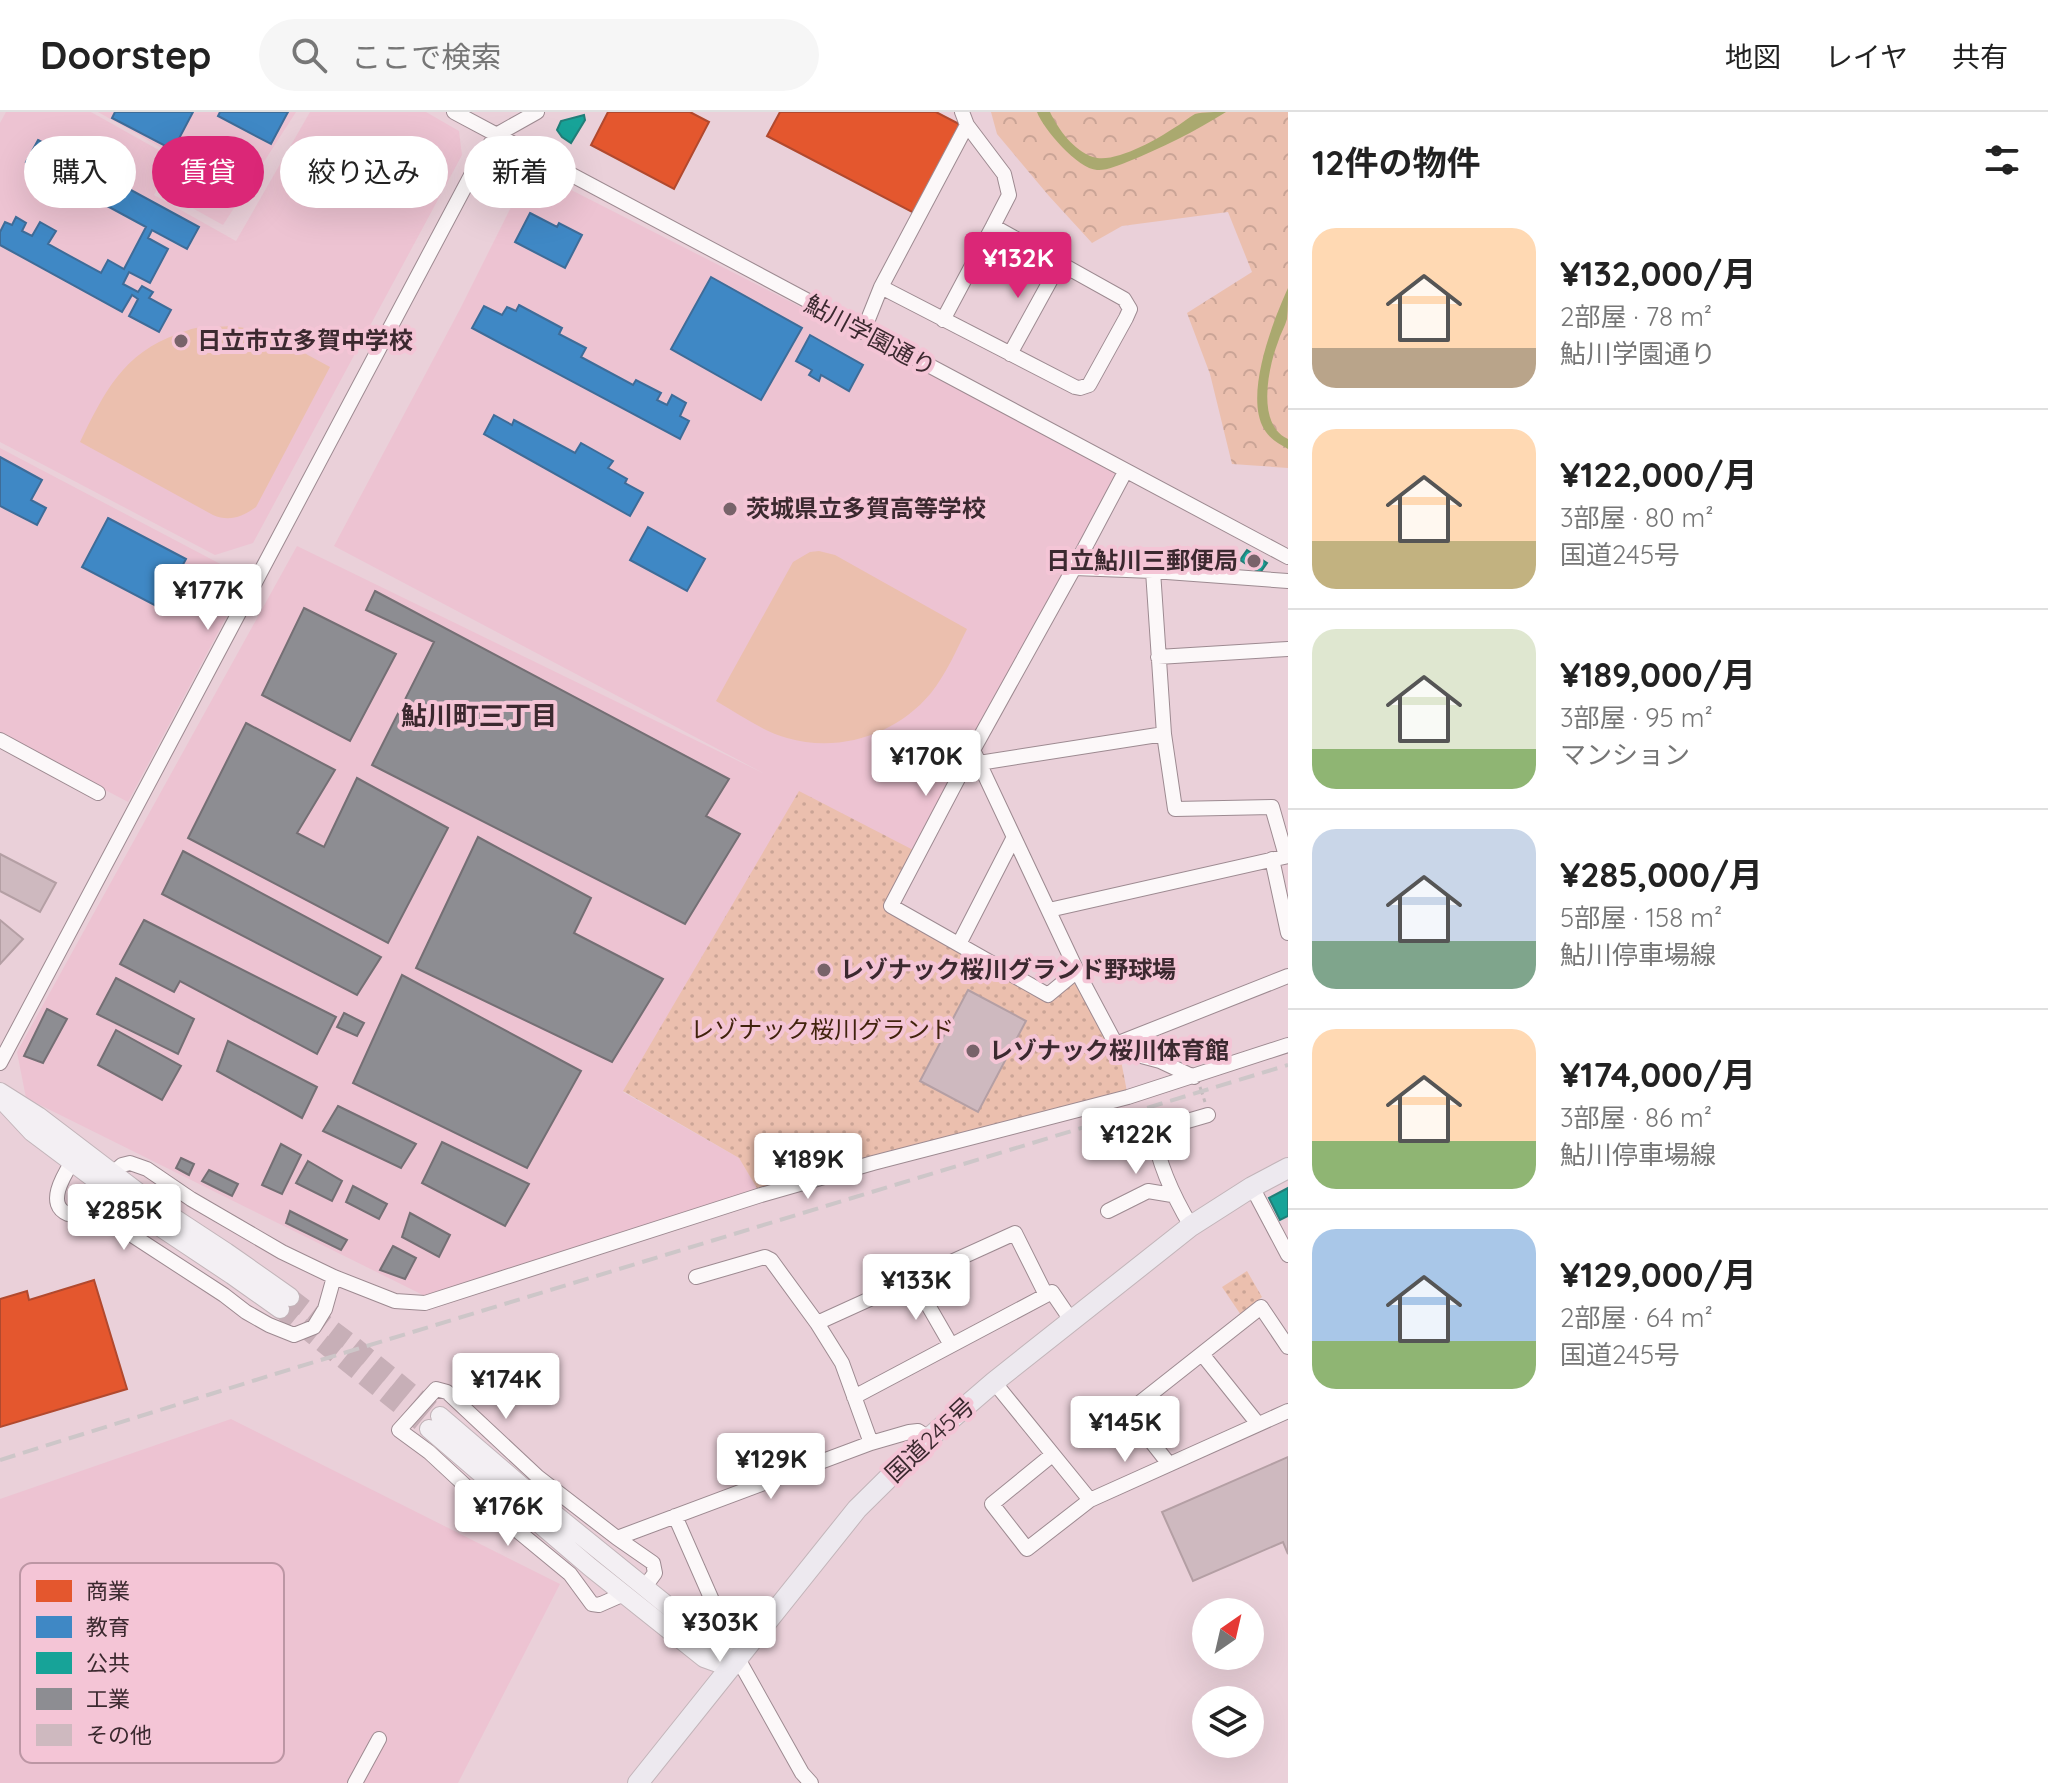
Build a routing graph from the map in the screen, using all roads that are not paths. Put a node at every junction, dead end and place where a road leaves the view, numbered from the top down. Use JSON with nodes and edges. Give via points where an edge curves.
{"nodes":[{"id":1,"x":454,"y":112,"type":"edge"},
{"id":2,"x":537,"y":112,"type":"edge"},
{"id":3,"x":964,"y":119,"type":"edge"},
{"id":4,"x":496,"y":135,"type":"junction"},
{"id":5,"x":993,"y":226,"type":"junction"},
{"id":6,"x":1060,"y":263,"type":"junction"},
{"id":7,"x":881,"y":287,"type":"junction"},
{"id":8,"x":943,"y":320,"type":"junction"},
{"id":9,"x":863,"y":332,"type":"junction"},
{"id":10,"x":1010,"y":354,"type":"junction"},
{"id":11,"x":1125,"y":472,"type":"junction"},
{"id":12,"x":1288,"y":557,"type":"edge"},
{"id":13,"x":1074,"y":568,"type":"junction"},
{"id":14,"x":1153,"y":571,"type":"junction"},
{"id":15,"x":1288,"y":581,"type":"edge"},
{"id":16,"x":1288,"y":649,"type":"edge"},
{"id":17,"x":1158,"y":657,"type":"junction"},
{"id":18,"x":1164,"y":734,"type":"junction"},
{"id":19,"x":0,"y":740,"type":"edge"},
{"id":20,"x":976,"y":756,"type":"junction"},
{"id":21,"x":98,"y":793,"type":"dead end"},
{"id":22,"x":1014,"y":837,"type":"junction"},
{"id":23,"x":1282,"y":857,"type":"edge"},
{"id":24,"x":1049,"y":910,"type":"junction"},
{"id":25,"x":1288,"y":933,"type":"edge"},
{"id":26,"x":959,"y":944,"type":"junction"},
{"id":27,"x":1077,"y":971,"type":"junction"},
{"id":28,"x":1288,"y":976,"type":"edge"},
{"id":29,"x":1116,"y":1044,"type":"junction"},
{"id":30,"x":1288,"y":1045,"type":"edge"},
{"id":31,"x":0,"y":1063,"type":"edge"},
{"id":32,"x":1194,"y":1077,"type":"junction"},
{"id":33,"x":0,"y":1095,"type":"edge"},
{"id":34,"x":1208,"y":1115,"type":"road end"},
{"id":35,"x":72,"y":1162,"type":"junction"},
{"id":36,"x":1288,"y":1168,"type":"edge"},
{"id":37,"x":113,"y":1173,"type":"junction"},
{"id":38,"x":1252,"y":1187,"type":"junction"},
{"id":39,"x":1172,"y":1195,"type":"junction"},
{"id":40,"x":1108,"y":1211,"type":"dead end"},
{"id":41,"x":1191,"y":1226,"type":"junction"},
{"id":42,"x":1288,"y":1255,"type":"edge"},
{"id":43,"x":334,"y":1277,"type":"junction"},
{"id":44,"x":696,"y":1277,"type":"dead end"},
{"id":45,"x":913,"y":1279,"type":"junction"},
{"id":46,"x":1046,"y":1295,"type":"junction"},
{"id":47,"x":1071,"y":1320,"type":"junction"},
{"id":48,"x":817,"y":1323,"type":"junction"},
{"id":49,"x":951,"y":1345,"type":"junction"},
{"id":50,"x":1288,"y":1347,"type":"edge"},
{"id":51,"x":1202,"y":1354,"type":"junction"},
{"id":52,"x":994,"y":1382,"type":"junction"},
{"id":53,"x":854,"y":1397,"type":"junction"},
{"id":54,"x":1288,"y":1411,"type":"edge"},
{"id":55,"x":1258,"y":1424,"type":"junction"},
{"id":56,"x":929,"y":1438,"type":"junction"},
{"id":57,"x":871,"y":1443,"type":"junction"},
{"id":58,"x":1052,"y":1455,"type":"junction"},
{"id":59,"x":1169,"y":1464,"type":"junction"},
{"id":60,"x":1090,"y":1500,"type":"junction"},
{"id":61,"x":675,"y":1516,"type":"junction"},
{"id":62,"x":617,"y":1538,"type":"junction"},
{"id":63,"x":644,"y":1588,"type":"junction"},
{"id":64,"x":624,"y":1594,"type":"junction"},
{"id":65,"x":733,"y":1662,"type":"junction"},
{"id":66,"x":379,"y":1739,"type":"dead end"},
{"id":67,"x":355,"y":1783,"type":"edge"},
{"id":68,"x":638,"y":1783,"type":"edge"},
{"id":69,"x":811,"y":1783,"type":"edge"}],
"edges":[{"from":1,"to":4,"type":"street","name":"鮎川学園通り"},
{"from":2,"to":4,"type":"street"},
{"from":3,"to":5,"type":"street","via":[[1004,174],[1009,195]]},
{"from":3,"to":7,"type":"street"},
{"from":4,"to":9,"type":"street","name":"鮎川学園通り"},
{"from":4,"to":31,"type":"street"},
{"from":5,"to":6,"type":"street"},
{"from":5,"to":8,"type":"street"},
{"from":6,"to":10,"type":"street"},
{"from":6,"to":10,"type":"street","via":[[1124,299],[1130,309],[1126,318],[1089,385],[1080,388]]},
{"from":7,"to":8,"type":"street"},
{"from":7,"to":9,"type":"street"},
{"from":8,"to":10,"type":"street"},
{"from":9,"to":11,"type":"street","name":"鮎川学園通り"},
{"from":11,"to":12,"type":"street","name":"鮎川学園通り"},
{"from":11,"to":13,"type":"street"},
{"from":13,"to":14,"type":"street"},
{"from":13,"to":20,"type":"street"},
{"from":14,"to":15,"type":"street"},
{"from":14,"to":17,"type":"street"},
{"from":16,"to":17,"type":"street"},
{"from":17,"to":18,"type":"street"},
{"from":18,"to":20,"type":"street"},
{"from":18,"to":23,"type":"street","via":[[1175,809],[1272,807]]},
{"from":19,"to":21,"type":"street"},
{"from":20,"to":22,"type":"street"},
{"from":20,"to":26,"type":"street","via":[[891,906]]},
{"from":22,"to":24,"type":"street"},
{"from":22,"to":26,"type":"street"},
{"from":23,"to":24,"type":"street"},
{"from":23,"to":25,"type":"street"},
{"from":24,"to":27,"type":"street"},
{"from":26,"to":27,"type":"street","via":[[1048,995]]},
{"from":27,"to":29,"type":"street"},
{"from":28,"to":29,"type":"street"},
{"from":29,"to":32,"type":"street","via":[[1119,1050]]},
{"from":30,"to":32,"type":"street"},
{"from":32,"to":43,"type":"street","via":[[761,1195],[425,1303],[395,1301]]},
{"from":33,"to":35,"type":"main road","via":[[32,1132]]},
{"from":33,"to":37,"type":"main road","via":[[38,1116]]},
{"from":34,"to":39,"type":"street","via":[[1153,1131]]},
{"from":35,"to":37,"type":"main road","via":[[232,1275],[285,1303],[226,1252]]},
{"from":35,"to":43,"type":"street","via":[[57,1194],[59,1206],[68,1214],[100,1216],[269,1325],[294,1335],[314,1327]]},
{"from":36,"to":38,"type":"highway","name":"国道245号"},
{"from":37,"to":43,"type":"street","via":[[130,1163],[147,1169],[282,1252]]},
{"from":38,"to":41,"type":"highway","name":"国道245号"},
{"from":38,"to":42,"type":"street"},
{"from":39,"to":40,"type":"street","via":[[1148,1191]]},
{"from":39,"to":41,"type":"street"},
{"from":41,"to":47,"type":"highway","name":"国道245号"},
{"from":44,"to":48,"type":"street","via":[[765,1257]]},
{"from":45,"to":46,"type":"street","via":[[1015,1233]]},
{"from":45,"to":48,"type":"street"},
{"from":45,"to":49,"type":"street"},
{"from":46,"to":47,"type":"street","via":[[1052,1292]]},
{"from":46,"to":49,"type":"street"},
{"from":47,"to":52,"type":"highway","name":"国道245号"},
{"from":48,"to":53,"type":"street","via":[[842,1363]]},
{"from":49,"to":53,"type":"street"},
{"from":50,"to":51,"type":"street","via":[[1261,1307]]},
{"from":51,"to":55,"type":"street"},
{"from":51,"to":59,"type":"street","via":[[1128,1412]]},
{"from":52,"to":56,"type":"highway","name":"国道245号"},
{"from":52,"to":58,"type":"street"},
{"from":53,"to":57,"type":"street"},
{"from":54,"to":55,"type":"street"},
{"from":55,"to":59,"type":"street"},
{"from":56,"to":57,"type":"street","via":[[918,1431]]},
{"from":56,"to":65,"type":"highway","name":"国道245号","via":[[857,1509]]},
{"from":57,"to":61,"type":"street"},
{"from":58,"to":60,"type":"street"},
{"from":58,"to":60,"type":"street","via":[[992,1504],[1027,1549]]},
{"from":59,"to":60,"type":"street"},
{"from":61,"to":62,"type":"street"},
{"from":61,"to":65,"type":"street"},
{"from":62,"to":63,"type":"street","via":[[653,1563],[655,1573]]},
{"from":62,"to":64,"type":"street","via":[[538,1477],[447,1392],[436,1389],[399,1430],[570,1574],[592,1604]]},
{"from":63,"to":64,"type":"main road","via":[[435,1423],[523,1511]]},
{"from":63,"to":65,"type":"main road"},
{"from":64,"to":65,"type":"main road","via":[[704,1658]]},
{"from":65,"to":68,"type":"highway","name":"国道245号"},
{"from":65,"to":69,"type":"street"},
{"from":66,"to":67,"type":"street"}]}
